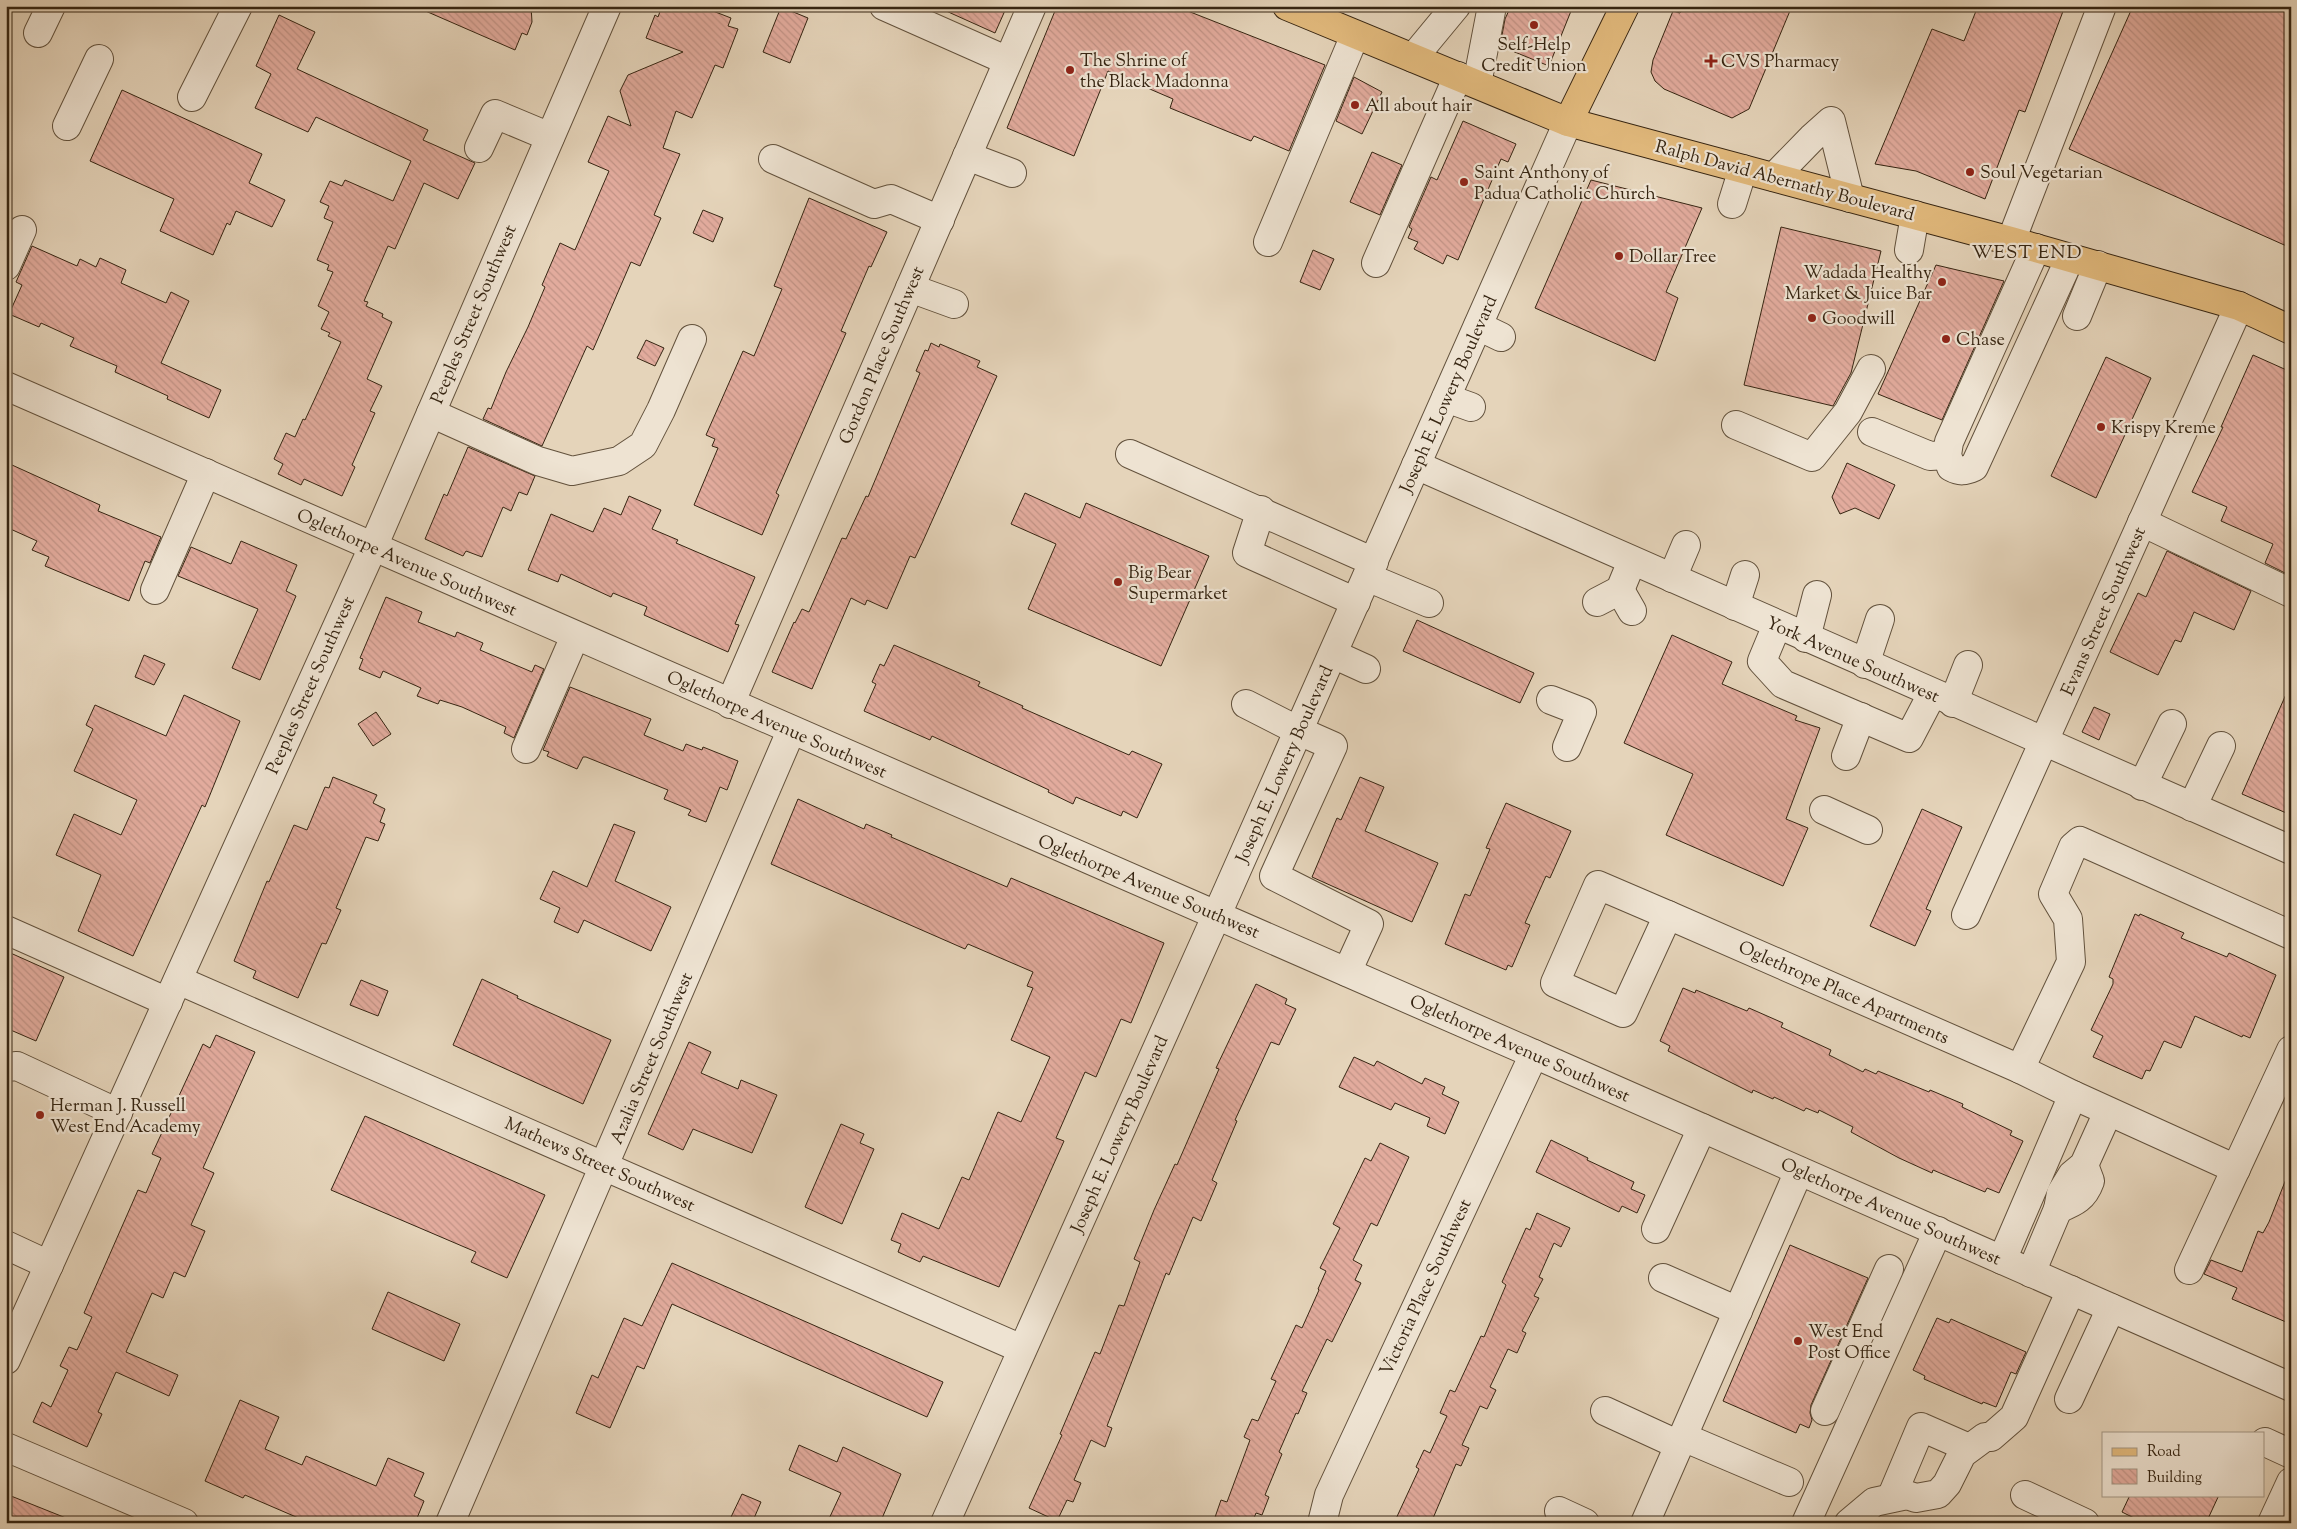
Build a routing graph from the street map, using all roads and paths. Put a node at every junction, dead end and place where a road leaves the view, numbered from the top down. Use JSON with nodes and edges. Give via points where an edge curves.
{"nodes":[{"id":1,"x":51,"y":6,"type":"edge"},
{"id":2,"x":238,"y":6,"type":"edge"},
{"id":3,"x":606,"y":6,"type":"edge"},
{"id":4,"x":884,"y":6,"type":"edge"},
{"id":5,"x":1032,"y":6,"type":"edge"},
{"id":6,"x":1287,"y":6,"type":"edge"},
{"id":7,"x":1456,"y":6,"type":"edge"},
{"id":8,"x":1492,"y":6,"type":"edge"},
{"id":9,"x":1625,"y":6,"type":"edge"},
{"id":10,"x":2102,"y":6,"type":"edge"},
{"id":11,"x":1327,"y":14,"type":"edge"},
{"id":12,"x":38,"y":32,"type":"dead end"},
{"id":13,"x":1355,"y":34,"type":"junction"},
{"id":14,"x":1413,"y":58,"type":"junction"},
{"id":15,"x":99,"y":59,"type":"dead end"},
{"id":16,"x":1008,"y":61,"type":"junction"},
{"id":17,"x":1467,"y":80,"type":"junction"},
{"id":18,"x":192,"y":97,"type":"dead end"},
{"id":19,"x":1568,"y":122,"type":"junction"},
{"id":20,"x":67,"y":126,"type":"dead end"},
{"id":21,"x":550,"y":137,"type":"junction"},
{"id":22,"x":479,"y":148,"type":"dead end"},
{"id":23,"x":967,"y":156,"type":"junction"},
{"id":24,"x":773,"y":159,"type":"dead end"},
{"id":25,"x":1742,"y":169,"type":"junction"},
{"id":26,"x":1012,"y":174,"type":"dead end"},
{"id":27,"x":1774,"y":177,"type":"junction"},
{"id":28,"x":1850,"y":198,"type":"junction"},
{"id":29,"x":1732,"y":204,"type":"dead end"},
{"id":30,"x":1915,"y":215,"type":"junction"},
{"id":31,"x":940,"y":220,"type":"junction"},
{"id":32,"x":22,"y":230,"type":"dead end"},
{"id":33,"x":1268,"y":242,"type":"dead end"},
{"id":34,"x":2023,"y":244,"type":"junction"},
{"id":35,"x":1909,"y":250,"type":"dead end"},
{"id":36,"x":2070,"y":258,"type":"junction"},
{"id":37,"x":1376,"y":263,"type":"dead end"},
{"id":38,"x":6,"y":266,"type":"edge"},
{"id":39,"x":2098,"y":266,"type":"junction"},
{"id":40,"x":910,"y":288,"type":"junction"},
{"id":41,"x":954,"y":304,"type":"dead end"},
{"id":42,"x":2239,"y":306,"type":"junction"},
{"id":43,"x":2077,"y":316,"type":"dead end"},
{"id":44,"x":2291,"y":330,"type":"edge"},
{"id":45,"x":692,"y":339,"type":"dead end"},
{"id":46,"x":1871,"y":369,"type":"dead end"},
{"id":47,"x":6,"y":386,"type":"edge"},
{"id":48,"x":1446,"y":398,"type":"junction"},
{"id":49,"x":1472,"y":407,"type":"dead end"},
{"id":50,"x":431,"y":413,"type":"junction"},
{"id":51,"x":1736,"y":425,"type":"dead end"},
{"id":52,"x":1872,"y":432,"type":"dead end"},
{"id":53,"x":1130,"y":454,"type":"dead end"},
{"id":54,"x":1947,"y":455,"type":"junction"},
{"id":55,"x":1416,"y":466,"type":"junction"},
{"id":56,"x":206,"y":473,"type":"junction"},
{"id":57,"x":1261,"y":510,"type":"junction"},
{"id":58,"x":2142,"y":522,"type":"junction"},
{"id":59,"x":1686,"y":545,"type":"dead end"},
{"id":60,"x":373,"y":547,"type":"junction"},
{"id":61,"x":1632,"y":561,"type":"junction"},
{"id":62,"x":1370,"y":570,"type":"junction"},
{"id":63,"x":1745,"y":575,"type":"dead end"},
{"id":64,"x":1672,"y":578,"type":"junction"},
{"id":65,"x":155,"y":590,"type":"dead end"},
{"id":66,"x":2291,"y":593,"type":"edge"},
{"id":67,"x":1817,"y":595,"type":"dead end"},
{"id":68,"x":1617,"y":601,"type":"dead end"},
{"id":69,"x":1356,"y":602,"type":"junction"},
{"id":70,"x":1429,"y":603,"type":"dead end"},
{"id":71,"x":1735,"y":606,"type":"junction"},
{"id":72,"x":1880,"y":619,"type":"dead end"},
{"id":73,"x":1777,"y":625,"type":"junction"},
{"id":74,"x":576,"y":636,"type":"junction"},
{"id":75,"x":1806,"y":638,"type":"junction"},
{"id":76,"x":1333,"y":654,"type":"junction"},
{"id":77,"x":1865,"y":664,"type":"junction"},
{"id":78,"x":1968,"y":665,"type":"dead end"},
{"id":79,"x":1366,"y":669,"type":"dead end"},
{"id":80,"x":1943,"y":698,"type":"junction"},
{"id":81,"x":1551,"y":700,"type":"dead end"},
{"id":82,"x":730,"y":704,"type":"junction"},
{"id":83,"x":1246,"y":704,"type":"dead end"},
{"id":84,"x":1861,"y":717,"type":"junction"},
{"id":85,"x":2172,"y":724,"type":"dead end"},
{"id":86,"x":792,"y":731,"type":"junction"},
{"id":87,"x":1298,"y":731,"type":"junction"},
{"id":88,"x":2044,"y":743,"type":"junction"},
{"id":89,"x":2221,"y":746,"type":"dead end"},
{"id":90,"x":1567,"y":747,"type":"dead end"},
{"id":91,"x":526,"y":748,"type":"dead end"},
{"id":92,"x":1846,"y":756,"type":"dead end"},
{"id":93,"x":2142,"y":786,"type":"junction"},
{"id":94,"x":2192,"y":807,"type":"junction"},
{"id":95,"x":1824,"y":810,"type":"dead end"},
{"id":96,"x":1868,"y":830,"type":"dead end"},
{"id":97,"x":2291,"y":850,"type":"edge"},
{"id":98,"x":1217,"y":915,"type":"junction"},
{"id":99,"x":1668,"y":915,"type":"junction"},
{"id":100,"x":1966,"y":915,"type":"dead end"},
{"id":101,"x":6,"y":930,"type":"edge"},
{"id":102,"x":2291,"y":935,"type":"edge"},
{"id":103,"x":1348,"y":972,"type":"junction"},
{"id":104,"x":173,"y":991,"type":"junction"},
{"id":105,"x":2291,"y":1050,"type":"edge"},
{"id":106,"x":1534,"y":1054,"type":"junction"},
{"id":107,"x":6,"y":1067,"type":"edge"},
{"id":108,"x":2020,"y":1069,"type":"junction"},
{"id":109,"x":2073,"y":1096,"type":"junction"},
{"id":110,"x":118,"y":1112,"type":"junction"},
{"id":111,"x":2108,"y":1112,"type":"junction"},
{"id":112,"x":1702,"y":1128,"type":"junction"},
{"id":113,"x":604,"y":1166,"type":"junction"},
{"id":114,"x":2236,"y":1168,"type":"junction"},
{"id":115,"x":1799,"y":1171,"type":"junction"},
{"id":116,"x":1656,"y":1229,"type":"dead end"},
{"id":117,"x":1938,"y":1231,"type":"junction"},
{"id":118,"x":6,"y":1245,"type":"edge"},
{"id":119,"x":2002,"y":1260,"type":"junction"},
{"id":120,"x":49,"y":1265,"type":"junction"},
{"id":121,"x":2189,"y":1270,"type":"dead end"},
{"id":122,"x":2031,"y":1273,"type":"junction"},
{"id":123,"x":1900,"y":1274,"type":"junction"},
{"id":124,"x":1663,"y":1278,"type":"dead end"},
{"id":125,"x":2071,"y":1290,"type":"junction"},
{"id":126,"x":2111,"y":1308,"type":"junction"},
{"id":127,"x":1738,"y":1311,"type":"junction"},
{"id":128,"x":1022,"y":1349,"type":"junction"},
{"id":129,"x":6,"y":1360,"type":"edge"},
{"id":130,"x":2291,"y":1387,"type":"edge"},
{"id":131,"x":2069,"y":1399,"type":"dead end"},
{"id":132,"x":1604,"y":1411,"type":"dead end"},
{"id":133,"x":1825,"y":1411,"type":"dead end"},
{"id":134,"x":1681,"y":1441,"type":"junction"},
{"id":135,"x":2265,"y":1442,"type":"dead end"},
{"id":136,"x":6,"y":1447,"type":"edge"},
{"id":137,"x":1969,"y":1448,"type":"junction"},
{"id":138,"x":2291,"y":1454,"type":"edge"},
{"id":139,"x":1789,"y":1482,"type":"dead end"},
{"id":140,"x":2291,"y":1482,"type":"edge"},
{"id":141,"x":2025,"y":1495,"type":"dead end"},
{"id":142,"x":1891,"y":1498,"type":"junction"},
{"id":143,"x":1559,"y":1512,"type":"dead end"},
{"id":144,"x":184,"y":1523,"type":"edge"},
{"id":145,"x":450,"y":1523,"type":"edge"},
{"id":146,"x":944,"y":1523,"type":"edge"},
{"id":147,"x":1322,"y":1523,"type":"edge"},
{"id":148,"x":1585,"y":1523,"type":"edge"},
{"id":149,"x":1645,"y":1523,"type":"edge"},
{"id":150,"x":1806,"y":1523,"type":"edge"},
{"id":151,"x":1849,"y":1523,"type":"edge"},
{"id":152,"x":2085,"y":1523,"type":"edge"},
{"id":153,"x":2272,"y":1523,"type":"edge"}],
"edges":[{"from":1,"to":12,"type":"street"},
{"from":2,"to":18,"type":"street"},
{"from":3,"to":21,"type":"street","name":"Peeples Street Southwest"},
{"from":4,"to":16,"type":"street"},
{"from":5,"to":16,"type":"street","name":"Gordon Place Southwest"},
{"from":6,"to":11,"type":"main road","name":"Ralph David Abernathy Boulevard"},
{"from":7,"to":14,"type":"street"},
{"from":8,"to":17,"type":"street"},
{"from":9,"to":19,"type":"main road","name":"Joseph E. Lowery Boulevard"},
{"from":10,"to":34,"type":"street"},
{"from":11,"to":13,"type":"main road","name":"Ralph David Abernathy Boulevard"},
{"from":13,"to":14,"type":"main road","name":"Ralph David Abernathy Boulevard"},
{"from":13,"to":33,"type":"street"},
{"from":14,"to":17,"type":"main road","name":"Ralph David Abernathy Boulevard"},
{"from":15,"to":20,"type":"street"},
{"from":16,"to":23,"type":"street","name":"Gordon Place Southwest"},
{"from":17,"to":19,"type":"main road","name":"Ralph David Abernathy Boulevard"},
{"from":17,"to":37,"type":"street"},
{"from":19,"to":25,"type":"main road","name":"Ralph David Abernathy Boulevard"},
{"from":19,"to":48,"type":"street","name":"Joseph E. Lowery Boulevard","via":[[1490,331]]},
{"from":21,"to":22,"type":"street","via":[[495,114]]},
{"from":21,"to":50,"type":"street","name":"Peeples Street Southwest"},
{"from":23,"to":26,"type":"street"},
{"from":23,"to":31,"type":"street","name":"Gordon Place Southwest"},
{"from":24,"to":31,"type":"street","via":[[874,204],[891,199]]},
{"from":25,"to":27,"type":"main road","name":"Ralph David Abernathy Boulevard"},
{"from":25,"to":29,"type":"street"},
{"from":27,"to":28,"type":"main road","name":"Ralph David Abernathy Boulevard"},
{"from":27,"to":28,"type":"street","via":[[1835,116]]},
{"from":28,"to":30,"type":"main road","name":"Ralph David Abernathy Boulevard"},
{"from":30,"to":34,"type":"main road","name":"Ralph David Abernathy Boulevard"},
{"from":30,"to":35,"type":"street"},
{"from":31,"to":40,"type":"street","name":"Gordon Place Southwest"},
{"from":32,"to":38,"type":"street"},
{"from":34,"to":36,"type":"main road","name":"Ralph David Abernathy Boulevard"},
{"from":34,"to":54,"type":"street"},
{"from":36,"to":39,"type":"main road","name":"Ralph David Abernathy Boulevard"},
{"from":36,"to":54,"type":"street","via":[[1974,467],[1966,471],[1951,467]]},
{"from":39,"to":42,"type":"main road","name":"Ralph David Abernathy Boulevard"},
{"from":39,"to":43,"type":"street"},
{"from":40,"to":41,"type":"street"},
{"from":40,"to":82,"type":"street","name":"Gordon Place Southwest"},
{"from":42,"to":44,"type":"main road","name":"Ralph David Abernathy Boulevard"},
{"from":42,"to":58,"type":"street","name":"Evans Street Southwest"},
{"from":45,"to":50,"type":"street","via":[[662,410],[643,445],[619,461],[572,471],[538,461]]},
{"from":46,"to":51,"type":"street","via":[[1848,412],[1812,457]]},
{"from":47,"to":56,"type":"street","name":"Oglethorpe Avenue Southwest"},
{"from":48,"to":49,"type":"street"},
{"from":48,"to":55,"type":"street","name":"Joseph E. Lowery Boulevard"},
{"from":50,"to":60,"type":"street","name":"Peeples Street Southwest"},
{"from":52,"to":54,"type":"street","via":[[1930,456]]},
{"from":53,"to":57,"type":"street"},
{"from":55,"to":61,"type":"street","name":"York Avenue Southwest"},
{"from":55,"to":62,"type":"street","name":"Joseph E. Lowery Boulevard"},
{"from":56,"to":60,"type":"street","name":"Oglethorpe Avenue Southwest"},
{"from":56,"to":65,"type":"street"},
{"from":57,"to":62,"type":"street"},
{"from":57,"to":69,"type":"street","via":[[1247,553]]},
{"from":58,"to":66,"type":"street"},
{"from":58,"to":88,"type":"street","name":"Evans Street Southwest"},
{"from":59,"to":64,"type":"street"},
{"from":60,"to":74,"type":"street","name":"Oglethorpe Avenue Southwest"},
{"from":60,"to":104,"type":"street","name":"Peeples Street Southwest"},
{"from":61,"to":64,"type":"street","name":"York Avenue Southwest"},
{"from":61,"to":68,"type":"street"},
{"from":62,"to":69,"type":"street","name":"Joseph E. Lowery Boulevard"},
{"from":62,"to":70,"type":"street"},
{"from":63,"to":71,"type":"street"},
{"from":64,"to":71,"type":"street","name":"York Avenue Southwest"},
{"from":67,"to":75,"type":"street"},
{"from":69,"to":76,"type":"street","name":"Joseph E. Lowery Boulevard"},
{"from":71,"to":73,"type":"street","name":"York Avenue Southwest"},
{"from":72,"to":77,"type":"street"},
{"from":73,"to":75,"type":"street","name":"York Avenue Southwest"},
{"from":73,"to":84,"type":"street","via":[[1762,660],[1783,684]]},
{"from":74,"to":82,"type":"street","name":"Oglethorpe Avenue Southwest"},
{"from":74,"to":91,"type":"street"},
{"from":75,"to":77,"type":"street","name":"York Avenue Southwest"},
{"from":76,"to":79,"type":"street"},
{"from":76,"to":87,"type":"street","name":"Joseph E. Lowery Boulevard"},
{"from":77,"to":80,"type":"street","name":"York Avenue Southwest"},
{"from":78,"to":80,"type":"street"},
{"from":80,"to":84,"type":"street","via":[[1909,738]]},
{"from":80,"to":88,"type":"street","name":"York Avenue Southwest","via":[[1982,728]]},
{"from":81,"to":90,"type":"street","via":[[1582,712]]},
{"from":82,"to":86,"type":"street","name":"Oglethorpe Avenue Southwest"},
{"from":83,"to":87,"type":"street"},
{"from":84,"to":92,"type":"street"},
{"from":85,"to":93,"type":"street"},
{"from":86,"to":98,"type":"street","name":"Oglethorpe Avenue Southwest"},
{"from":86,"to":113,"type":"street","name":"Azalia Street Southwest"},
{"from":87,"to":98,"type":"street","name":"Joseph E. Lowery Boulevard"},
{"from":87,"to":103,"type":"street","via":[[1333,746],[1274,876],[1369,924]]},
{"from":88,"to":93,"type":"street","name":"York Avenue Southwest"},
{"from":88,"to":100,"type":"street","name":"Evans Street Southwest"},
{"from":89,"to":94,"type":"street"},
{"from":93,"to":94,"type":"street","name":"York Avenue Southwest"},
{"from":94,"to":97,"type":"street","name":"York Avenue Southwest"},
{"from":95,"to":96,"type":"street"},
{"from":98,"to":103,"type":"street","name":"Oglethorpe Avenue Southwest"},
{"from":98,"to":128,"type":"street","name":"Joseph E. Lowery Boulevard"},
{"from":99,"to":99,"type":"street","name":"Oglethrope Place Apartments","via":[[1598,885],[1555,982],[1623,1013]]},
{"from":99,"to":108,"type":"street","name":"Oglethrope Place Apartments"},
{"from":101,"to":104,"type":"street","name":"Mathews Street Southwest"},
{"from":102,"to":108,"type":"street","via":[[2080,841],[2073,847],[2053,894],[2068,919],[2071,962]]},
{"from":103,"to":106,"type":"street","name":"Oglethorpe Avenue Southwest"},
{"from":104,"to":110,"type":"street","name":"Peeples Street Southwest"},
{"from":104,"to":113,"type":"street","name":"Mathews Street Southwest"},
{"from":105,"to":114,"type":"street"},
{"from":106,"to":112,"type":"street","name":"Oglethorpe Avenue Southwest"},
{"from":106,"to":147,"type":"street","name":"Victoria Place Southwest","via":[[1329,1495]]},
{"from":107,"to":110,"type":"street","via":[[17,1066]]},
{"from":108,"to":109,"type":"street","name":"Oglethrope Place Apartments"},
{"from":109,"to":111,"type":"street","name":"Oglethrope Place Apartments"},
{"from":109,"to":119,"type":"street"},
{"from":110,"to":120,"type":"street","name":"Peeples Street Southwest"},
{"from":111,"to":114,"type":"street","name":"Oglethrope Place Apartments"},
{"from":111,"to":122,"type":"street","via":[[2084,1165],[2090,1181],[2085,1194],[2058,1209]]},
{"from":112,"to":115,"type":"street","name":"Oglethorpe Avenue Southwest"},
{"from":112,"to":116,"type":"street"},
{"from":113,"to":128,"type":"street","name":"Mathews Street Southwest"},
{"from":113,"to":145,"type":"street","name":"Azalia Street Southwest"},
{"from":114,"to":121,"type":"street"},
{"from":115,"to":117,"type":"street","name":"Oglethorpe Avenue Southwest"},
{"from":115,"to":127,"type":"street"},
{"from":117,"to":119,"type":"street","name":"Oglethorpe Avenue Southwest"},
{"from":117,"to":123,"type":"street"},
{"from":118,"to":120,"type":"street"},
{"from":119,"to":122,"type":"street","name":"Oglethorpe Avenue Southwest"},
{"from":120,"to":129,"type":"street","name":"Peeples Street Southwest"},
{"from":122,"to":125,"type":"street","name":"Oglethorpe Avenue Southwest"},
{"from":123,"to":133,"type":"street"},
{"from":123,"to":150,"type":"street"},
{"from":124,"to":127,"type":"street"},
{"from":125,"to":126,"type":"street","name":"Oglethorpe Avenue Southwest"},
{"from":125,"to":137,"type":"street","via":[[2014,1417],[1991,1437],[1985,1437]]},
{"from":126,"to":130,"type":"street","name":"Oglethorpe Avenue Southwest"},
{"from":126,"to":131,"type":"street"},
{"from":127,"to":134,"type":"street"},
{"from":128,"to":146,"type":"street","name":"Joseph E. Lowery Boulevard"},
{"from":132,"to":134,"type":"street"},
{"from":134,"to":139,"type":"street"},
{"from":134,"to":149,"type":"street"},
{"from":135,"to":138,"type":"street"},
{"from":136,"to":144,"type":"street"},
{"from":137,"to":142,"type":"street","via":[[1938,1494],[1916,1498],[1906,1494]]},
{"from":137,"to":142,"type":"street","via":[[1921,1428]]},
{"from":140,"to":153,"type":"street"},
{"from":141,"to":152,"type":"street"},
{"from":142,"to":151,"type":"street","via":[[1874,1502]]},
{"from":143,"to":148,"type":"street"}]}
